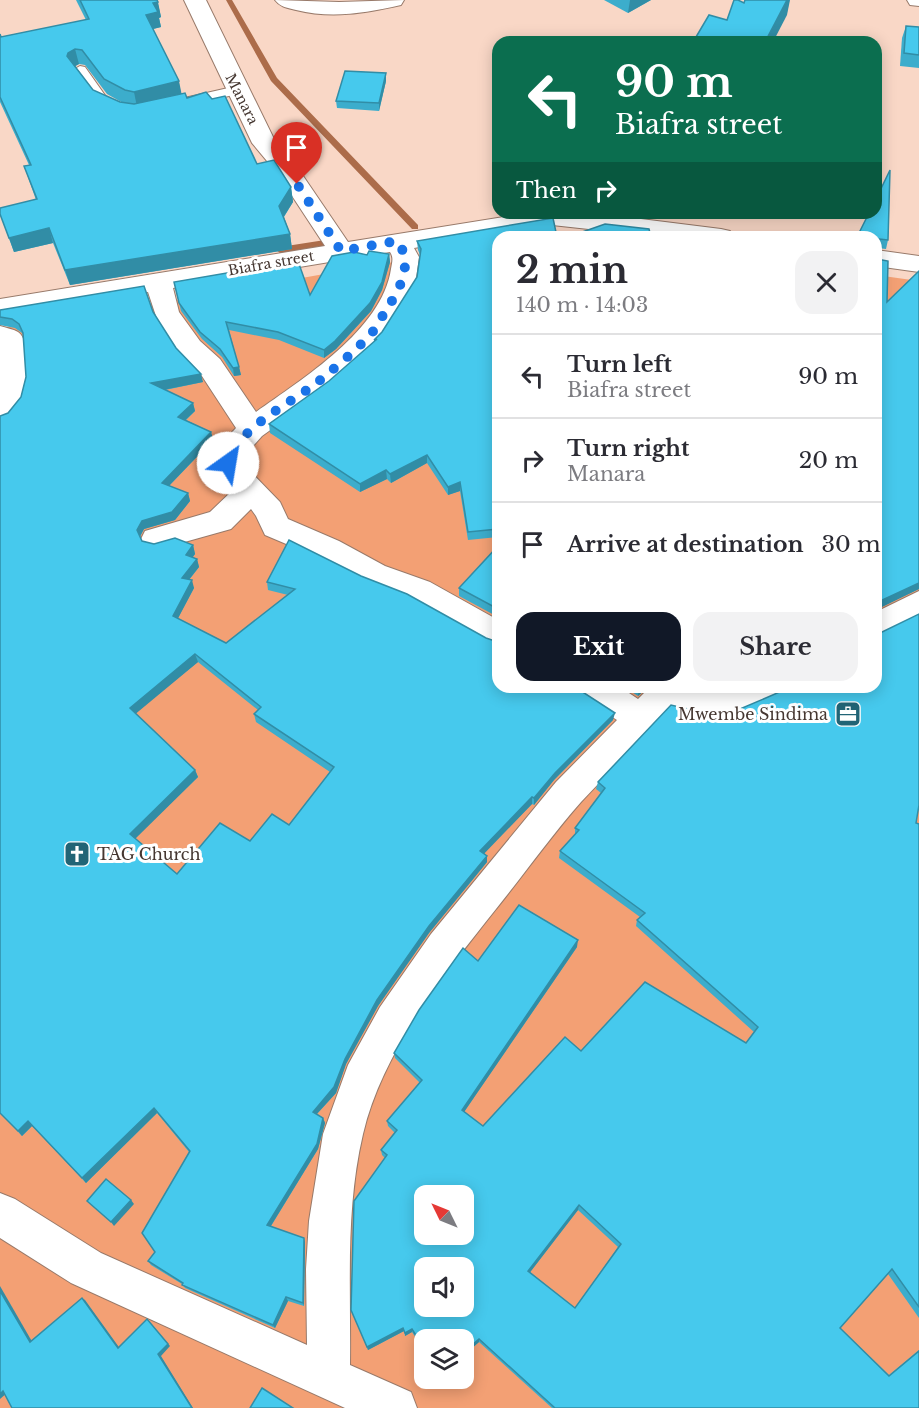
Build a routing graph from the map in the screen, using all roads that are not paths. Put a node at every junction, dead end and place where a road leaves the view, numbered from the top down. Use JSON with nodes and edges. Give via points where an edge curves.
{"nodes":[{"id":1,"x":195,"y":0,"type":"edge"},
{"id":2,"x":286,"y":0,"type":"edge"},
{"id":3,"x":393,"y":0,"type":"edge"},
{"id":4,"x":364,"y":3,"type":"edge"},
{"id":5,"x":80,"y":70,"type":"edge"},
{"id":6,"x":237,"y":90,"type":"junction"},
{"id":7,"x":171,"y":105,"type":"edge"},
{"id":8,"x":127,"y":113,"type":"edge"},
{"id":9,"x":539,"y":219,"type":"edge"},
{"id":10,"x":573,"y":219,"type":"edge"},
{"id":11,"x":676,"y":231,"type":"edge"},
{"id":12,"x":397,"y":241,"type":"junction"},
{"id":13,"x":341,"y":251,"type":"junction"},
{"id":14,"x":882,"y":259,"type":"edge"},
{"id":15,"x":919,"y":264,"type":"edge"},
{"id":16,"x":158,"y":282,"type":"junction"},
{"id":17,"x":0,"y":308,"type":"edge"},
{"id":18,"x":0,"y":335,"type":"edge"},
{"id":19,"x":0,"y":414,"type":"edge"},
{"id":20,"x":252,"y":429,"type":"junction"},
{"id":21,"x":251,"y":489,"type":"junction"},
{"id":22,"x":156,"y":539,"type":"dead end"},
{"id":23,"x":919,"y":603,"type":"edge"},
{"id":24,"x":882,"y":624,"type":"edge"},
{"id":25,"x":492,"y":632,"type":"edge"},
{"id":26,"x":625,"y":693,"type":"edge"},
{"id":27,"x":754,"y":693,"type":"edge"},
{"id":28,"x":657,"y":699,"type":"edge"},
{"id":29,"x":0,"y":1214,"type":"edge"},
{"id":30,"x":327,"y":1377,"type":"junction"},
{"id":31,"x":389,"y":1406,"type":"edge"}],
"edges":[{"from":1,"to":6,"type":"street","name":"Manara"},
{"from":2,"to":4,"type":"street","via":[[319,9]]},
{"from":3,"to":4,"type":"street"},
{"from":5,"to":8,"type":"lane","via":[[104,104]]},
{"from":6,"to":7,"type":"lane"},
{"from":6,"to":13,"type":"street","name":"Manara","via":[[264,143]]},
{"from":9,"to":12,"type":"street","name":"Biafra street"},
{"from":10,"to":11,"type":"street","name":"Biafra street"},
{"from":12,"to":13,"type":"street","name":"Biafra street"},
{"from":12,"to":20,"type":"street","via":[[406,257],[402,285],[372,333],[319,381]]},
{"from":13,"to":16,"type":"street","name":"Biafra street"},
{"from":14,"to":15,"type":"street"},
{"from":16,"to":17,"type":"street","name":"Biafra street"},
{"from":16,"to":20,"type":"street","via":[[166,313],[190,348],[210,366]]},
{"from":18,"to":19,"type":"street","via":[[10,339],[14,384],[11,398]]},
{"from":20,"to":21,"type":"street","via":[[233,450],[228,463]]},
{"from":21,"to":22,"type":"street","via":[[220,521]]},
{"from":21,"to":25,"type":"street","via":[[269,510],[276,526],[374,574],[419,591]]},
{"from":23,"to":24,"type":"street"},
{"from":26,"to":28,"type":"street"},
{"from":27,"to":28,"type":"street","via":[[717,708]]},
{"from":28,"to":30,"type":"street","via":[[568,793],[444,946],[394,1020],[362,1080],[344,1134],[330,1221]]},
{"from":29,"to":30,"type":"street","via":[[86,1268]]},
{"from":30,"to":31,"type":"street"}]}
